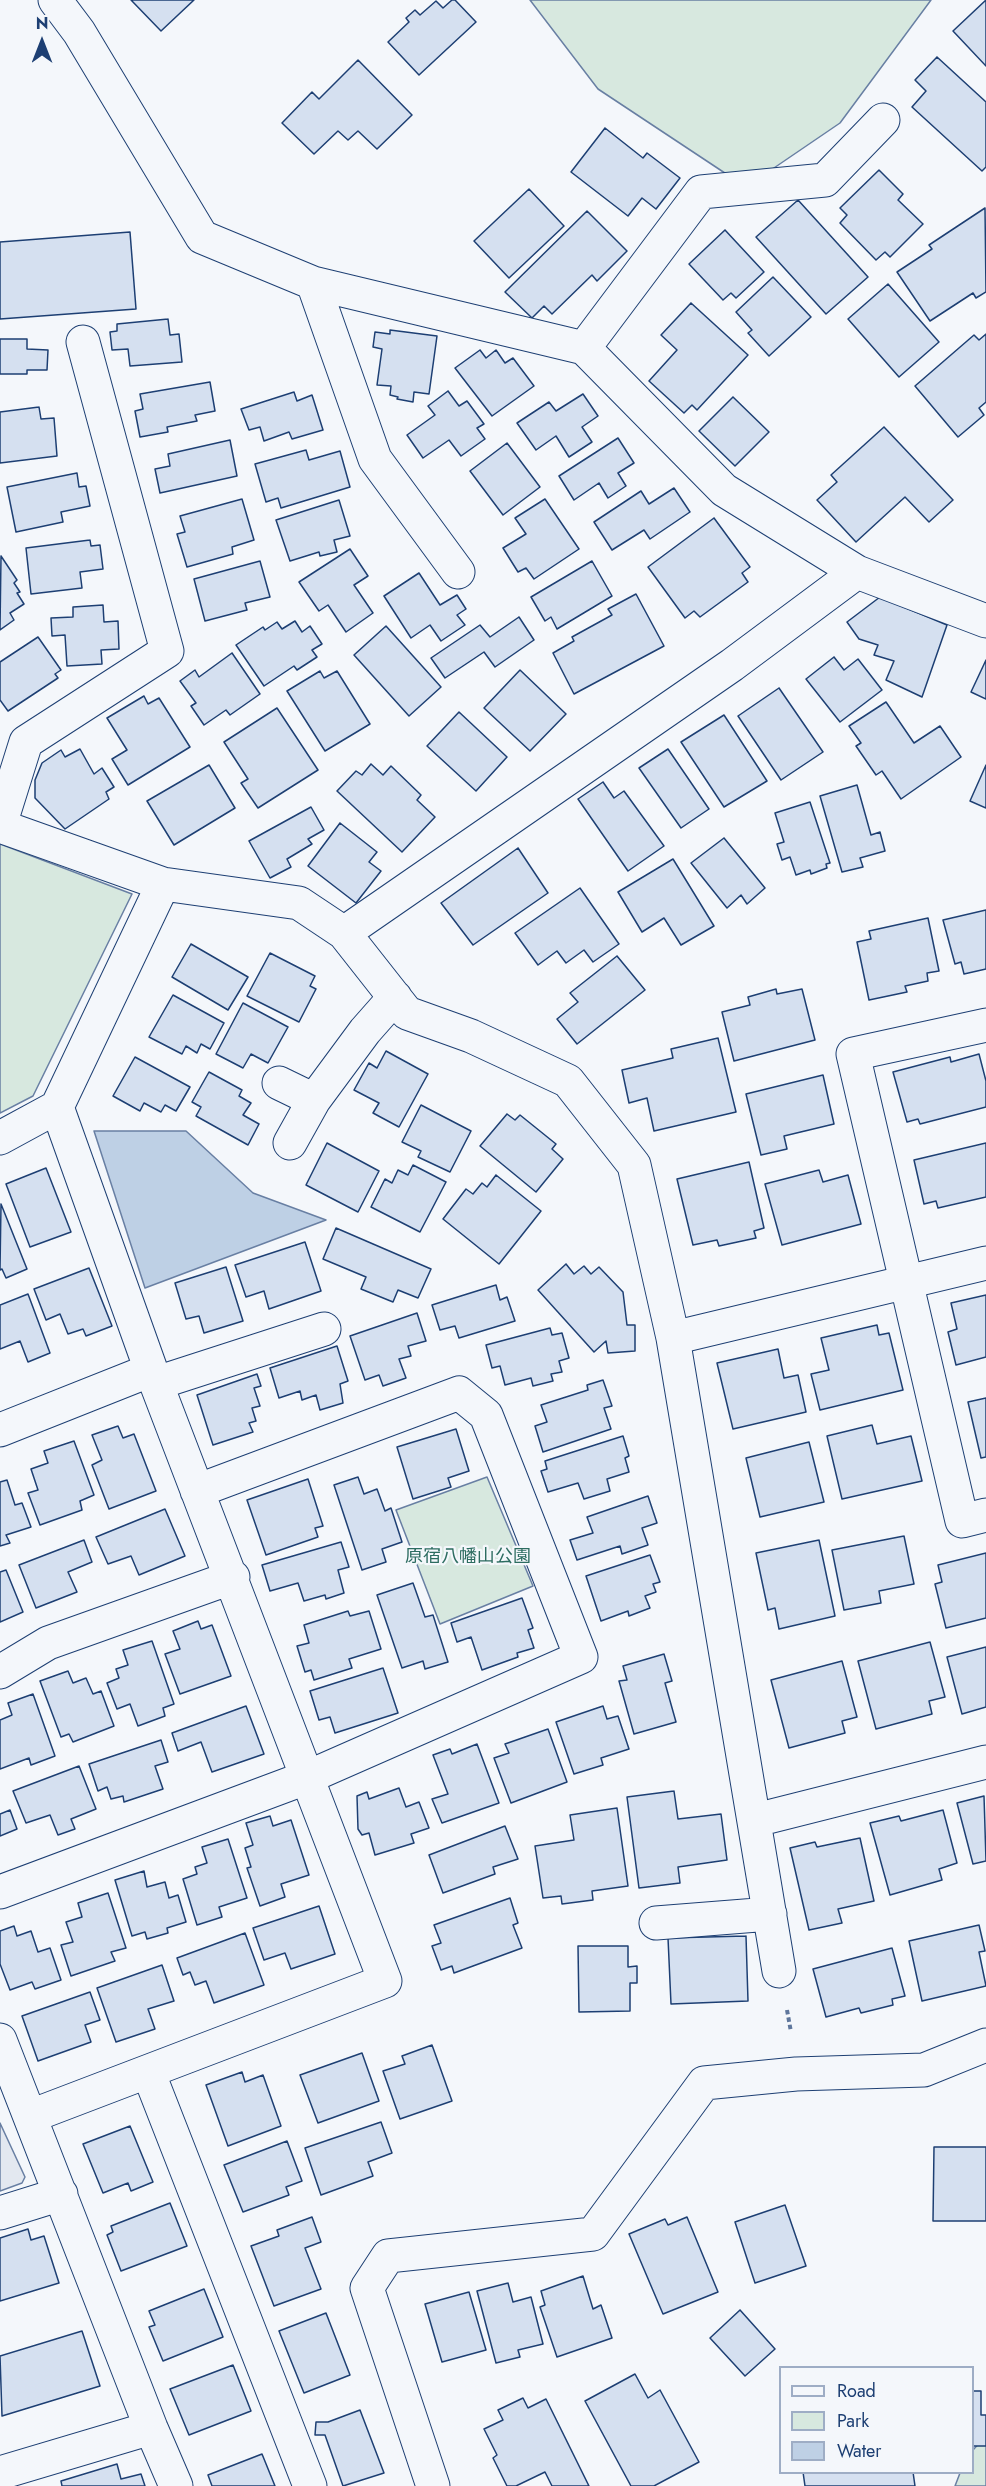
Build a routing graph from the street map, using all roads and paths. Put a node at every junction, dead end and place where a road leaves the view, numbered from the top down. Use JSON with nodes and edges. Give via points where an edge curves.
{"nodes":[{"id":1,"x":55,"y":0,"type":"edge"},
{"id":2,"x":883,"y":120,"type":"dead end"},
{"id":3,"x":313,"y":283,"type":"junction"},
{"id":4,"x":83,"y":342,"type":"dead end"},
{"id":5,"x":584,"y":348,"type":"junction"},
{"id":6,"x":458,"y":572,"type":"dead end"},
{"id":7,"x":857,"y":572,"type":"junction"},
{"id":8,"x":986,"y":621,"type":"edge"},
{"id":9,"x":0,"y":825,"type":"edge"},
{"id":10,"x":163,"y":884,"type":"junction"},
{"id":11,"x":344,"y":933,"type":"junction"},
{"id":12,"x":395,"y":998,"type":"junction"},
{"id":13,"x":986,"y":1025,"type":"edge"},
{"id":14,"x":279,"y":1083,"type":"dead end"},
{"id":15,"x":314,"y":1100,"type":"junction"},
{"id":16,"x":57,"y":1107,"type":"junction"},
{"id":17,"x":0,"y":1138,"type":"edge"},
{"id":18,"x":290,"y":1143,"type":"dead end"},
{"id":19,"x":986,"y":1263,"type":"edge"},
{"id":20,"x":905,"y":1283,"type":"junction"},
{"id":21,"x":324,"y":1329,"type":"dead end"},
{"id":22,"x":674,"y":1338,"type":"junction"},
{"id":23,"x":154,"y":1376,"type":"junction"},
{"id":24,"x":0,"y":1430,"type":"edge"},
{"id":25,"x":197,"y":1491,"type":"junction"},
{"id":26,"x":986,"y":1515,"type":"edge"},
{"id":27,"x":233,"y":1577,"type":"junction"},
{"id":28,"x":0,"y":1672,"type":"edge"},
{"id":29,"x":986,"y":1762,"type":"edge"},
{"id":30,"x":308,"y":1777,"type":"junction"},
{"id":31,"x":756,"y":1820,"type":"junction"},
{"id":32,"x":0,"y":1892,"type":"edge"},
{"id":33,"x":770,"y":1914,"type":"junction"},
{"id":34,"x":656,"y":1923,"type":"dead end"},
{"id":35,"x":778,"y":1971,"type":"joint"},
{"id":36,"x":0,"y":2040,"type":"edge"},
{"id":37,"x":986,"y":2045,"type":"edge"},
{"id":38,"x":149,"y":2074,"type":"junction"},
{"id":39,"x":796,"y":2074,"type":"junction"},
{"id":40,"x":31,"y":2116,"type":"junction"},
{"id":41,"x":62,"y":2194,"type":"junction"},
{"id":42,"x":0,"y":2213,"type":"edge"},
{"id":43,"x":151,"y":2428,"type":"junction"},
{"id":44,"x":0,"y":2473,"type":"edge"},
{"id":45,"x":176,"y":2486,"type":"edge"},
{"id":46,"x":310,"y":2486,"type":"edge"},
{"id":47,"x":433,"y":2486,"type":"edge"}],
"edges":[{"from":1,"to":3,"type":"street","via":[[79,32],[202,237]]},
{"from":2,"to":5,"type":"street","via":[[825,180],[701,192]]},
{"from":3,"to":5,"type":"street"},
{"from":3,"to":6,"type":"street","via":[[375,459]]},
{"from":4,"to":9,"type":"street","via":[[166,651],[26,742]]},
{"from":5,"to":7,"type":"street","via":[[724,490]]},
{"from":7,"to":8,"type":"street"},
{"from":7,"to":11,"type":"street","via":[[732,666]]},
{"from":9,"to":10,"type":"street"},
{"from":10,"to":11,"type":"street","via":[[299,903]]},
{"from":10,"to":16,"type":"street"},
{"from":11,"to":12,"type":"street"},
{"from":12,"to":15,"type":"street"},
{"from":12,"to":22,"type":"street","via":[[407,1013],[471,1036],[568,1081],[634,1165]]},
{"from":13,"to":20,"type":"street","via":[[853,1054]]},
{"from":14,"to":15,"type":"street"},
{"from":15,"to":18,"type":"street"},
{"from":16,"to":17,"type":"street"},
{"from":16,"to":23,"type":"street"},
{"from":19,"to":20,"type":"street"},
{"from":20,"to":22,"type":"street"},
{"from":20,"to":26,"type":"street","via":[[962,1521]]},
{"from":21,"to":23,"type":"street"},
{"from":22,"to":31,"type":"street"},
{"from":23,"to":24,"type":"street"},
{"from":23,"to":25,"type":"street"},
{"from":25,"to":27,"type":"street"},
{"from":25,"to":30,"type":"street","via":[[459,1393],[486,1415],[581,1657]]},
{"from":27,"to":28,"type":"street","via":[[48,1643]]},
{"from":27,"to":30,"type":"street"},
{"from":29,"to":31,"type":"street"},
{"from":30,"to":32,"type":"street"},
{"from":30,"to":38,"type":"street","via":[[385,1981]]},
{"from":31,"to":33,"type":"street"},
{"from":33,"to":34,"type":"street"},
{"from":33,"to":35,"type":"street"},
{"from":35,"to":39,"type":"path","via":[[790,2020]]},
{"from":36,"to":40,"type":"street"},
{"from":37,"to":39,"type":"street","via":[[924,2070]]},
{"from":38,"to":40,"type":"street"},
{"from":38,"to":46,"type":"street"},
{"from":39,"to":47,"type":"street","via":[[704,2083],[593,2234],[388,2256],[367,2288]]},
{"from":40,"to":41,"type":"street"},
{"from":41,"to":42,"type":"street"},
{"from":41,"to":43,"type":"street"},
{"from":43,"to":44,"type":"street"},
{"from":43,"to":45,"type":"street"}]}
